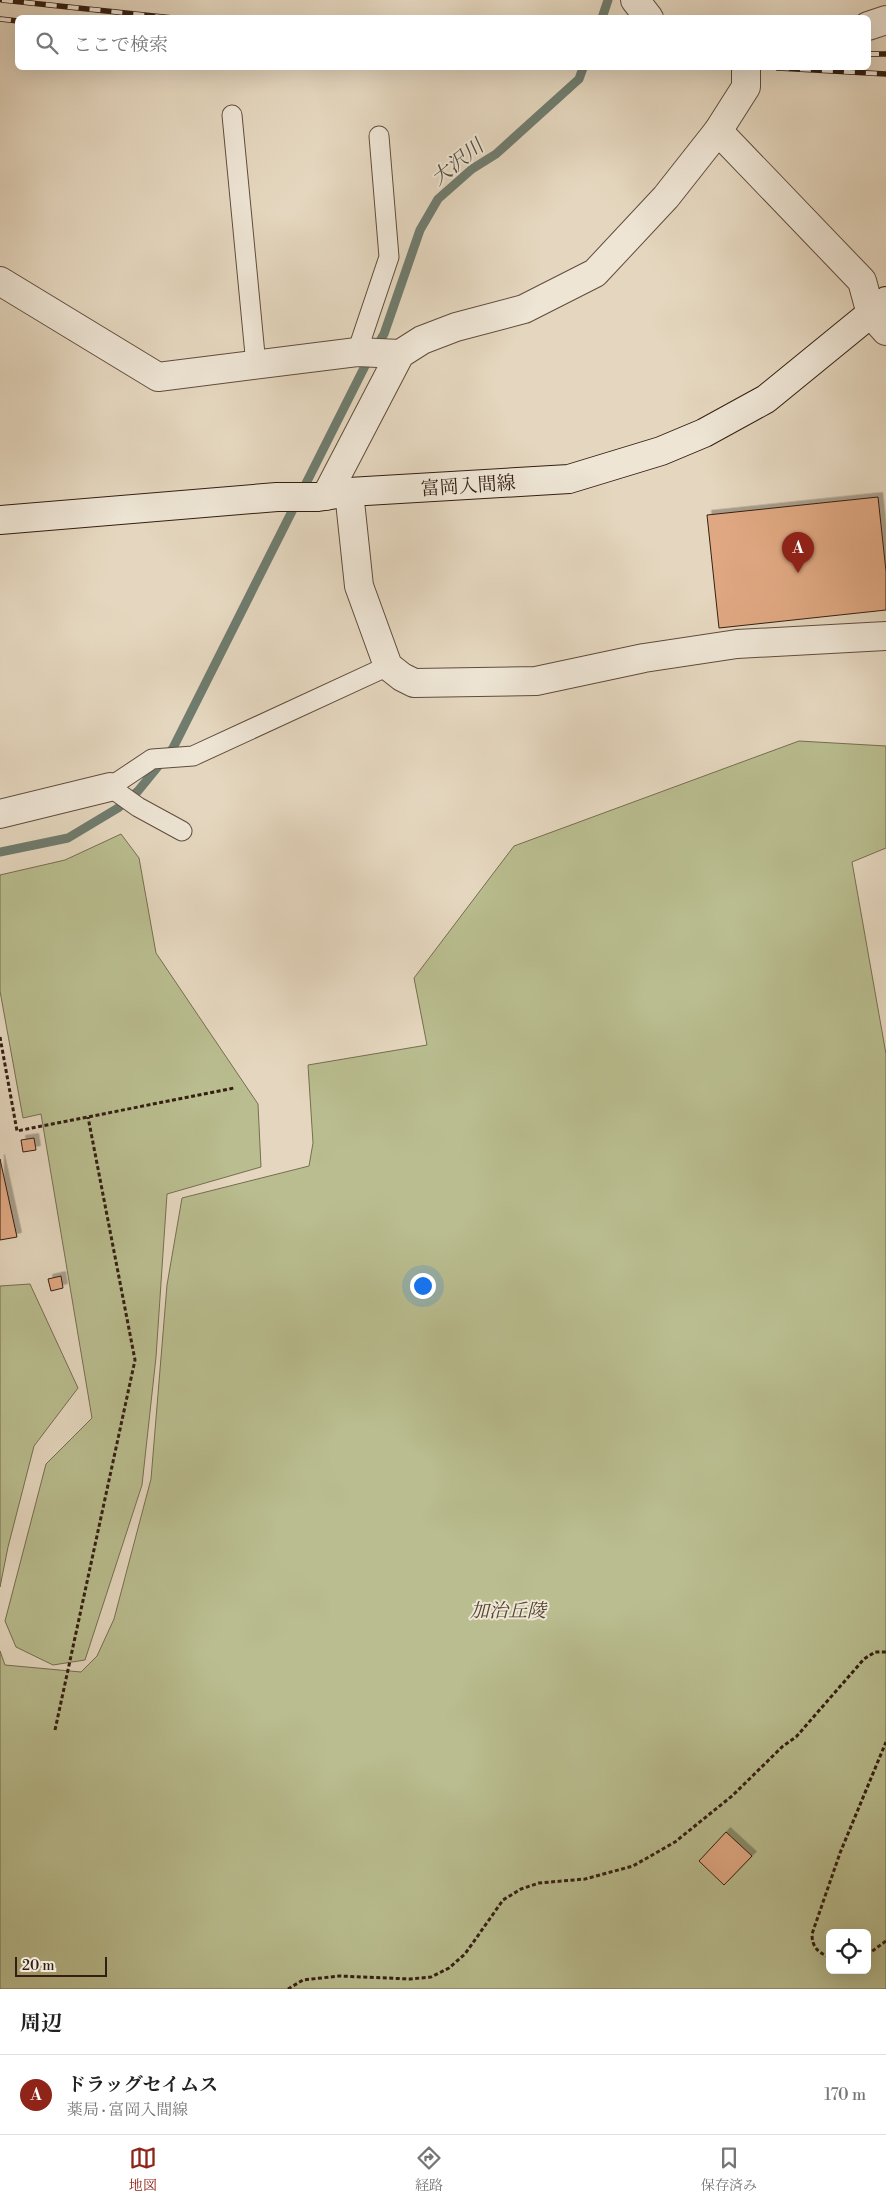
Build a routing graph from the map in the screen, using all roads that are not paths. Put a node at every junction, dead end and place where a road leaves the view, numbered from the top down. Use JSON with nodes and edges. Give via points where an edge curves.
{"nodes":[{"id":1,"x":635,"y":0,"type":"edge"},
{"id":2,"x":647,"y":15,"type":"edge"},
{"id":3,"x":886,"y":20,"type":"edge"},
{"id":4,"x":871,"y":25,"type":"edge"},
{"id":5,"x":746,"y":70,"type":"edge"},
{"id":6,"x":232,"y":115,"type":"dead end"},
{"id":7,"x":718,"y":131,"type":"junction"},
{"id":8,"x":379,"y":136,"type":"dead end"},
{"id":9,"x":0,"y":281,"type":"edge"},
{"id":10,"x":881,"y":315,"type":"edge"},
{"id":11,"x":358,"y":352,"type":"junction"},
{"id":12,"x":399,"y":354,"type":"junction"},
{"id":13,"x":256,"y":365,"type":"junction"},
{"id":14,"x":331,"y":495,"type":"junction"},
{"id":15,"x":0,"y":520,"type":"edge"},
{"id":16,"x":886,"y":636,"type":"edge"},
{"id":17,"x":388,"y":666,"type":"junction"},
{"id":18,"x":114,"y":790,"type":"junction"},
{"id":19,"x":0,"y":814,"type":"edge"},
{"id":20,"x":182,"y":831,"type":"dead end"}],
"edges":[{"from":1,"to":2,"type":"street"},
{"from":3,"to":4,"type":"street"},
{"from":5,"to":7,"type":"street","via":[[746,87]]},
{"from":6,"to":13,"type":"lane"},
{"from":7,"to":10,"type":"street","via":[[862,281]]},
{"from":7,"to":12,"type":"street","via":[[666,197],[595,273],[524,309],[456,327],[422,340]]},
{"from":8,"to":11,"type":"lane","via":[[388,258]]},
{"from":9,"to":13,"type":"street","via":[[158,377]]},
{"from":10,"to":14,"type":"street","name":"富岡入間線","via":[[766,399],[704,433],[661,451],[569,479]]},
{"from":11,"to":12,"type":"street"},
{"from":11,"to":13,"type":"street"},
{"from":12,"to":14,"type":"street"},
{"from":14,"to":15,"type":"street","name":"富岡入間線"},
{"from":14,"to":17,"type":"street"},
{"from":16,"to":17,"type":"street","via":[[737,644],[644,658],[536,681],[414,683]]},
{"from":17,"to":18,"type":"lane","via":[[193,756],[152,759]]},
{"from":18,"to":19,"type":"street"},
{"from":18,"to":20,"type":"lane"}]}
